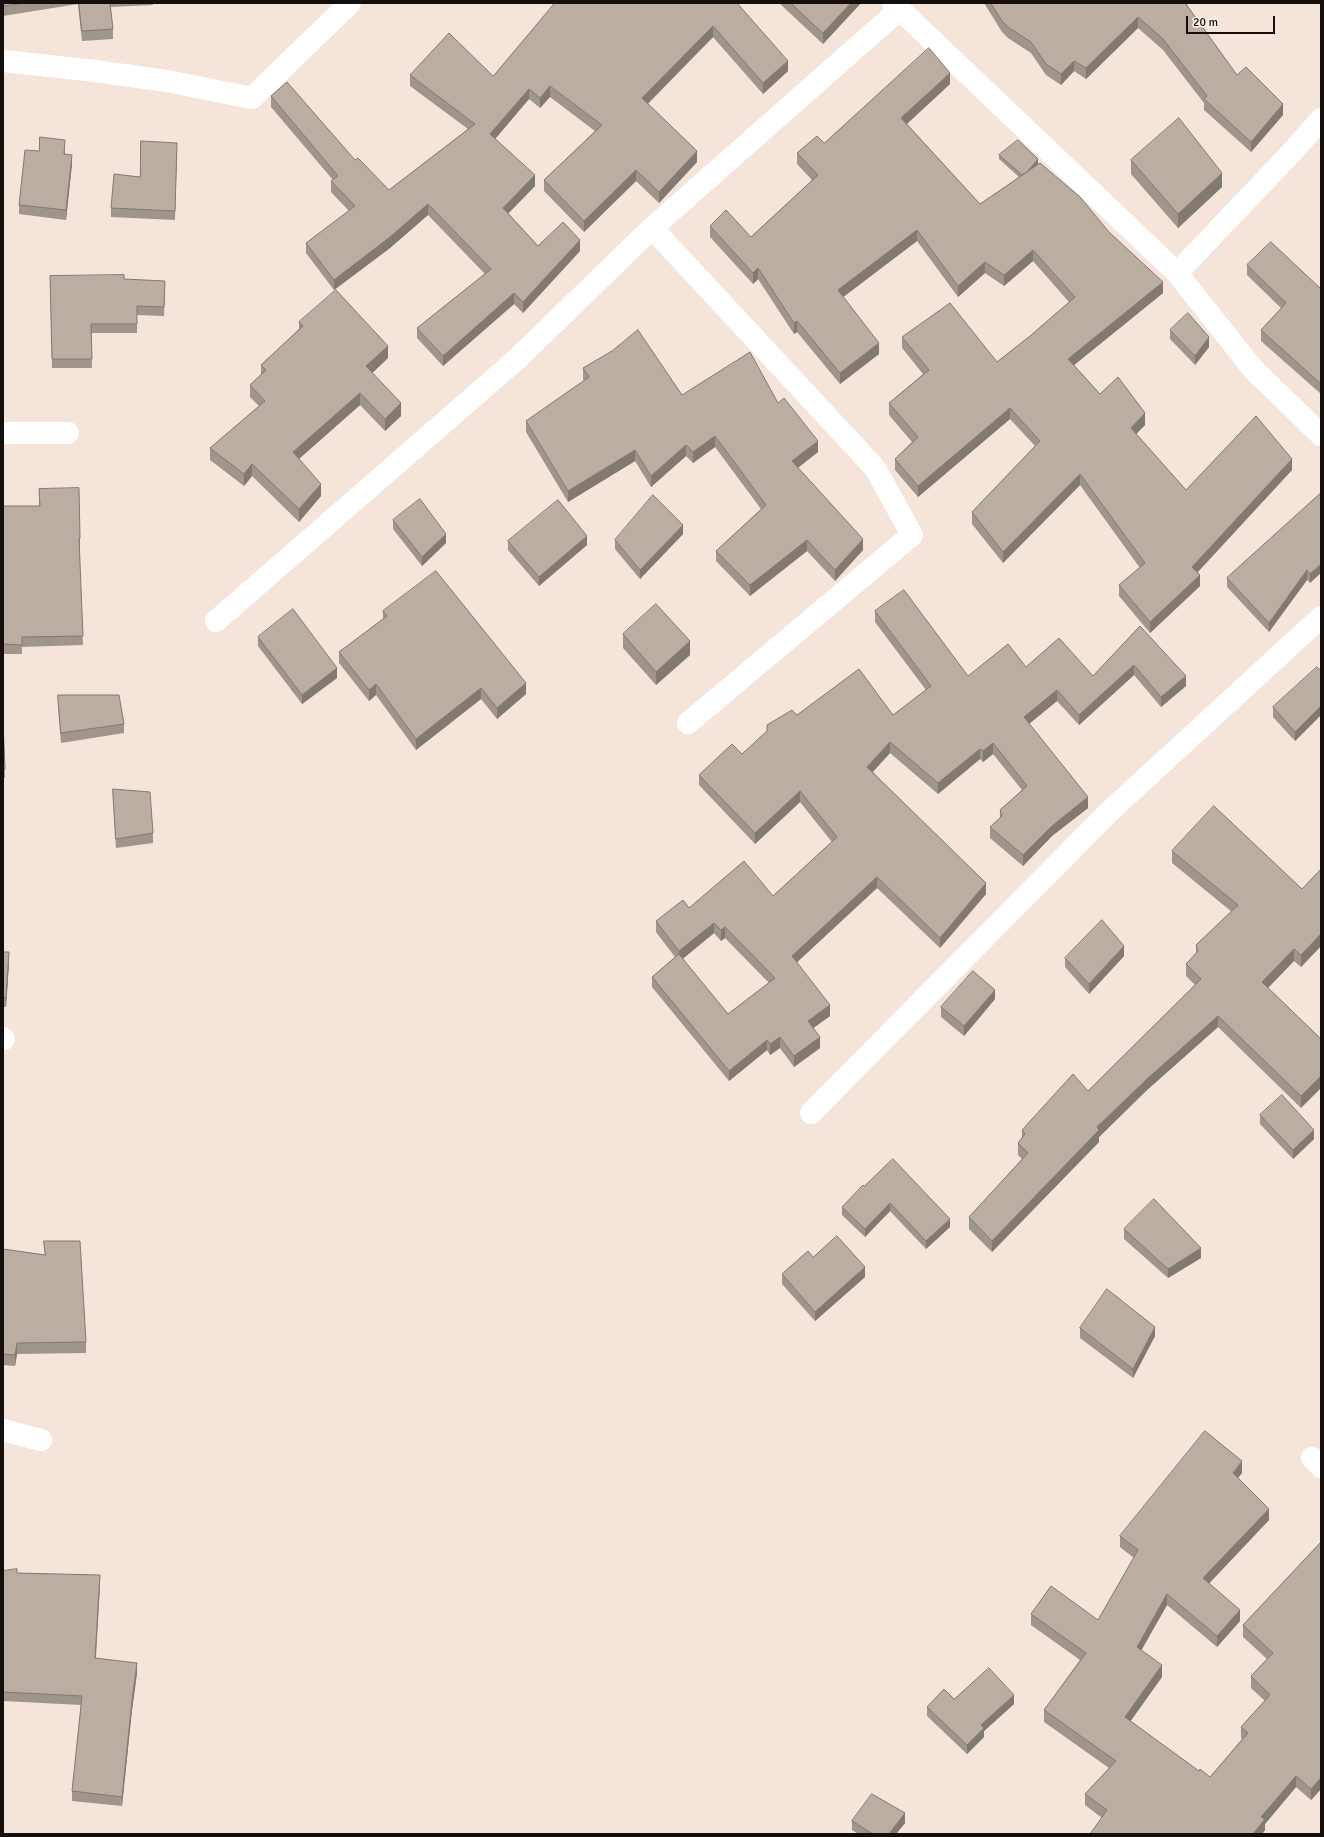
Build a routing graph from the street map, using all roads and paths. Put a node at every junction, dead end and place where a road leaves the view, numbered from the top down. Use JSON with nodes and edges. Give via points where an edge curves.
{"nodes":[{"id":1,"x":350,"y":3,"type":"edge"},
{"id":2,"x":896,"y":6,"type":"edge"},
{"id":3,"x":3,"y":61,"type":"edge"},
{"id":4,"x":1321,"y":120,"type":"edge"},
{"id":5,"x":652,"y":228,"type":"junction"},
{"id":6,"x":1177,"y":273,"type":"junction"},
{"id":7,"x":3,"y":432,"type":"edge"},
{"id":8,"x":68,"y":433,"type":"dead end"},
{"id":9,"x":1321,"y":435,"type":"edge"},
{"id":10,"x":1321,"y":617,"type":"edge"},
{"id":11,"x":216,"y":621,"type":"dead end"},
{"id":12,"x":688,"y":723,"type":"dead end"},
{"id":13,"x":811,"y":1113,"type":"dead end"},
{"id":14,"x":3,"y":1430,"type":"edge"},
{"id":15,"x":41,"y":1440,"type":"dead end"}],
"edges":[{"from":1,"to":3,"type":"street","via":[[252,98],[167,81]]},
{"from":2,"to":5,"type":"street"},
{"from":2,"to":6,"type":"street"},
{"from":4,"to":6,"type":"street"},
{"from":5,"to":11,"type":"street","via":[[517,359]]},
{"from":5,"to":12,"type":"street","via":[[875,468],[912,535]]},
{"from":6,"to":9,"type":"street","via":[[1253,369]]},
{"from":7,"to":8,"type":"street"},
{"from":10,"to":13,"type":"street","via":[[1110,811]]},
{"from":14,"to":15,"type":"street"}]}
